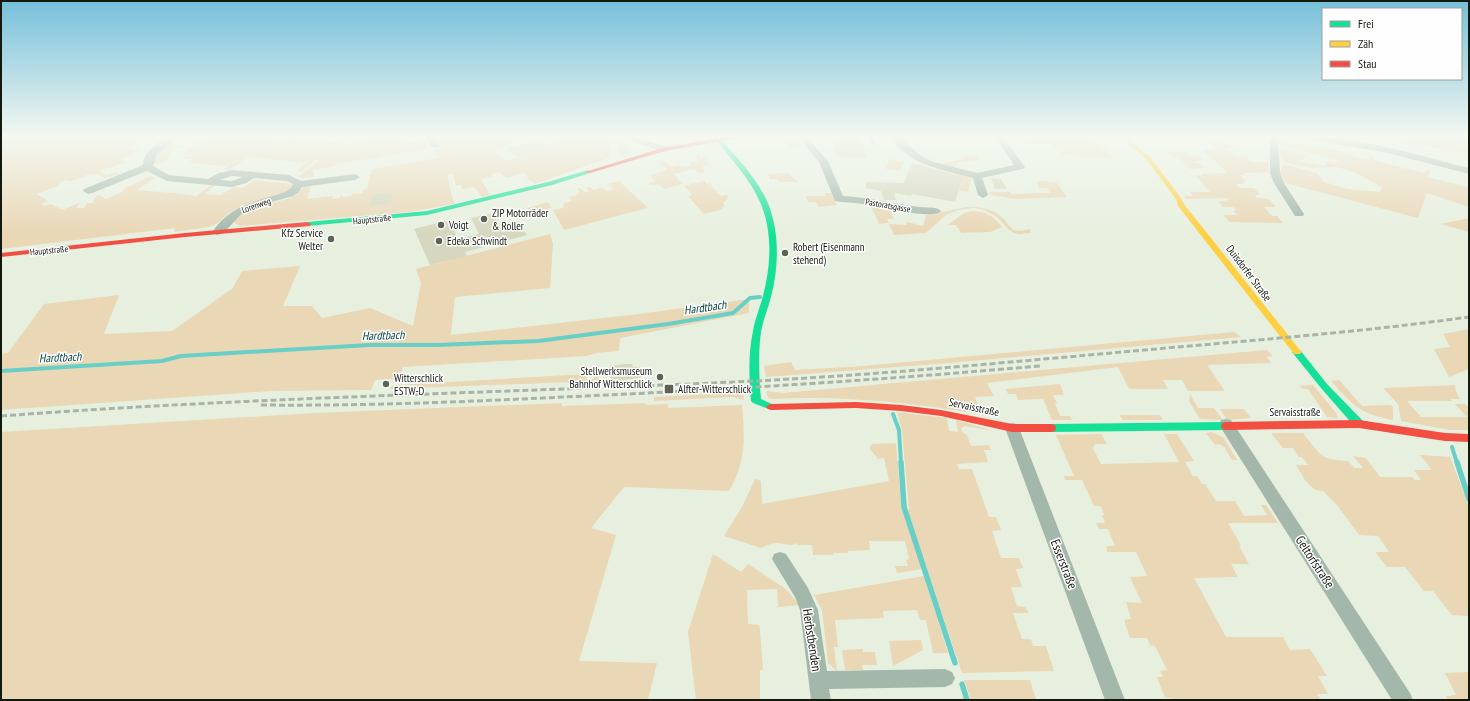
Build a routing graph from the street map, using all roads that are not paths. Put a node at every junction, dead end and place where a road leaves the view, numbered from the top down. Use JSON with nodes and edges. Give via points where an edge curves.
{"nodes":[{"id":1,"x":141,"y":170,"type":"edge"},
{"id":2,"x":152,"y":170,"type":"edge"},
{"id":3,"x":597,"y":170,"type":"edge"},
{"id":4,"x":742,"y":170,"type":"edge"},
{"id":5,"x":827,"y":170,"type":"edge"},
{"id":6,"x":955,"y":170,"type":"edge"},
{"id":7,"x":1007,"y":170,"type":"edge"},
{"id":8,"x":1157,"y":170,"type":"edge"},
{"id":9,"x":1275,"y":170,"type":"edge"},
{"id":10,"x":355,"y":176,"type":"dead end"},
{"id":11,"x":977,"y":176,"type":"junction"},
{"id":12,"x":298,"y":184,"type":"junction"},
{"id":13,"x":88,"y":191,"type":"dead end"},
{"id":14,"x":983,"y":195,"type":"dead end"},
{"id":15,"x":936,"y":211,"type":"dead end"},
{"id":16,"x":1299,"y":214,"type":"dead end"},
{"id":17,"x":217,"y":232,"type":"junction"},
{"id":18,"x":1,"y":255,"type":"edge"},
{"id":19,"x":1226,"y":424,"type":"junction"},
{"id":20,"x":1359,"y":424,"type":"junction"},
{"id":21,"x":1012,"y":428,"type":"junction"},
{"id":22,"x":1469,"y":438,"type":"edge"},
{"id":23,"x":780,"y":559,"type":"dead end"},
{"id":24,"x":945,"y":678,"type":"dead end"},
{"id":25,"x":818,"y":680,"type":"junction"},
{"id":26,"x":820,"y":700,"type":"edge"},
{"id":27,"x":1115,"y":700,"type":"edge"},
{"id":28,"x":1403,"y":700,"type":"edge"}],
"edges":[{"from":1,"to":13,"type":"street"},
{"from":2,"to":12,"type":"street","via":[[168,178],[210,182],[227,174],[252,175],[289,178]]},
{"from":3,"to":17,"type":"street","name":"Hauptstraße","via":[[448,209]]},
{"from":4,"to":21,"type":"street","name":"Servaisstraße","via":[[764,202],[773,235],[768,294],[757,331],[754,368],[756,401],[768,407],[856,405],[902,408],[941,413]]},
{"from":5,"to":15,"type":"street","name":"Pastoratsgasse","via":[[839,199]]},
{"from":6,"to":11,"type":"street"},
{"from":7,"to":11,"type":"street"},
{"from":8,"to":20,"type":"street","name":"Duisdorfer Straße","via":[[1274,325]]},
{"from":9,"to":16,"type":"street","via":[[1279,183]]},
{"from":10,"to":12,"type":"street"},
{"from":11,"to":14,"type":"street"},
{"from":12,"to":17,"type":"street","name":"Lorenweg","via":[[289,194],[242,209]]},
{"from":17,"to":18,"type":"street","name":"Hauptstraße"},
{"from":19,"to":20,"type":"street","name":"Servaisstraße"},
{"from":19,"to":21,"type":"street","name":"Servaisstraße"},
{"from":19,"to":28,"type":"street","name":"Geltorfstraße"},
{"from":20,"to":22,"type":"street","name":"Servaisstraße","via":[[1445,437]]},
{"from":21,"to":27,"type":"street","name":"Esserstraße"},
{"from":23,"to":25,"type":"street","name":"Herbstbenden","via":[[802,593],[809,610]]},
{"from":24,"to":25,"type":"street","name":"Herbstbenden"},
{"from":25,"to":26,"type":"street","name":"Herbstbenden"}]}
